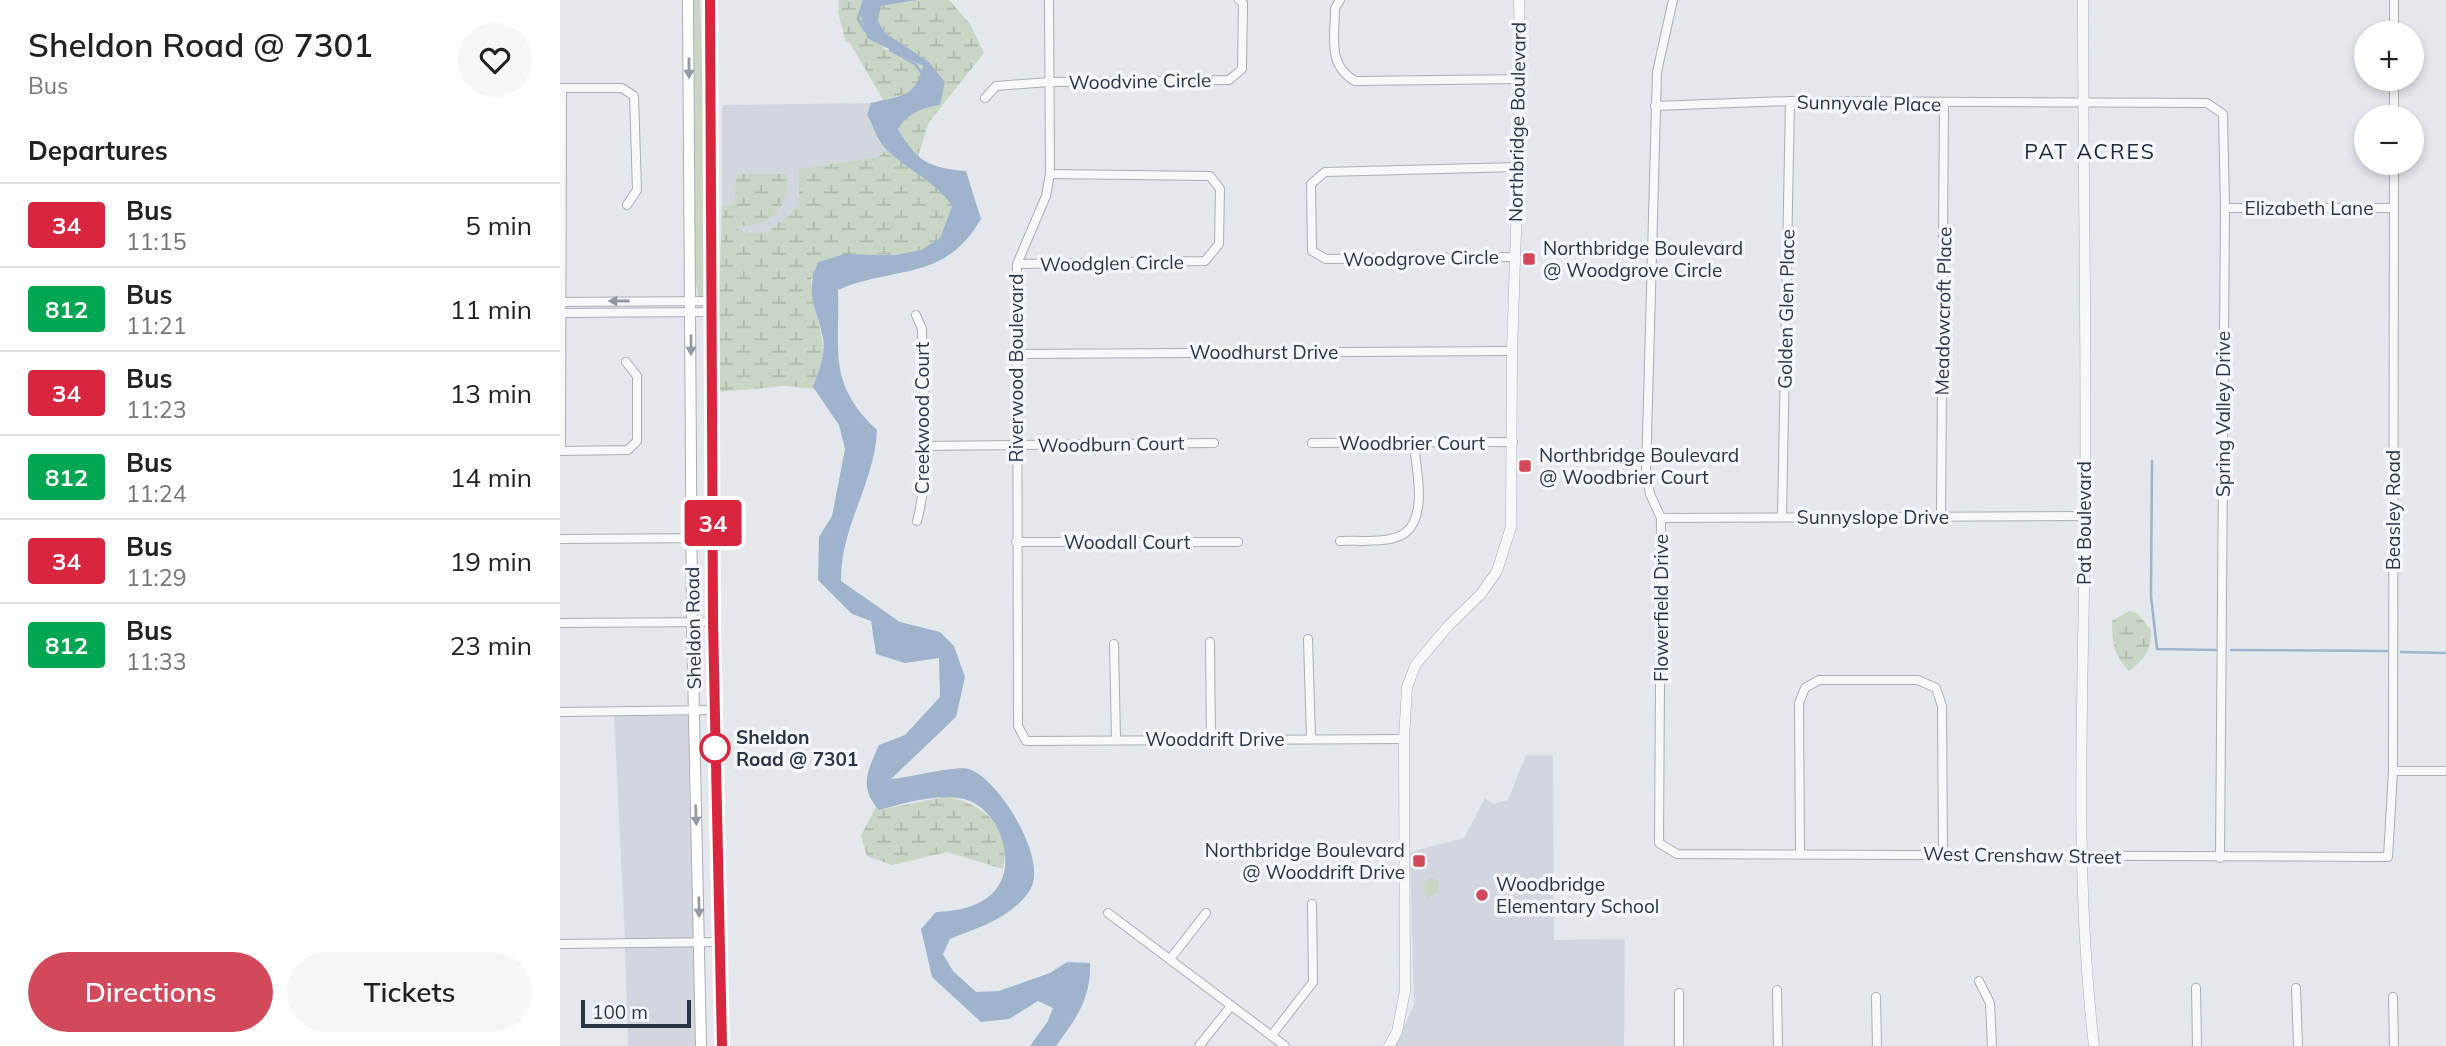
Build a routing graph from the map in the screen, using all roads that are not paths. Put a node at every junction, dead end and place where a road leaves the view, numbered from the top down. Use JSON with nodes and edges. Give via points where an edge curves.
{"nodes":[{"id":1,"x":688,"y":0,"type":"edge"},
{"id":2,"x":710,"y":0,"type":"edge"},
{"id":3,"x":1049,"y":0,"type":"edge"},
{"id":4,"x":1239,"y":0,"type":"edge"},
{"id":5,"x":1340,"y":0,"type":"edge"},
{"id":6,"x":1519,"y":0,"type":"edge"},
{"id":7,"x":1673,"y":0,"type":"edge"},
{"id":8,"x":2083,"y":0,"type":"edge"},
{"id":9,"x":2394,"y":0,"type":"edge"},
{"id":10,"x":2394,"y":21,"type":"edge"},
{"id":11,"x":1521,"y":79,"type":"junction"},
{"id":12,"x":1049,"y":82,"type":"junction"},
{"id":13,"x":561,"y":88,"type":"edge"},
{"id":14,"x":985,"y":98,"type":"dead end"},
{"id":15,"x":1790,"y":101,"type":"junction"},
{"id":16,"x":1944,"y":104,"type":"junction"},
{"id":17,"x":2083,"y":104,"type":"junction"},
{"id":18,"x":1655,"y":106,"type":"junction"},
{"id":19,"x":1517,"y":167,"type":"junction"},
{"id":20,"x":1049,"y":174,"type":"junction"},
{"id":21,"x":2394,"y":175,"type":"edge"},
{"id":22,"x":627,"y":205,"type":"dead end"},
{"id":23,"x":2225,"y":208,"type":"junction"},
{"id":24,"x":2394,"y":208,"type":"junction"},
{"id":25,"x":561,"y":242,"type":"edge"},
{"id":26,"x":1515,"y":257,"type":"junction"},
{"id":27,"x":1017,"y":264,"type":"junction"},
{"id":28,"x":561,"y":302,"type":"edge"},
{"id":29,"x":691,"y":306,"type":"junction"},
{"id":30,"x":712,"y":306,"type":"junction"},
{"id":31,"x":561,"y":313,"type":"edge"},
{"id":32,"x":916,"y":316,"type":"dead end"},
{"id":33,"x":1512,"y":351,"type":"junction"},
{"id":34,"x":1016,"y":354,"type":"junction"},
{"id":35,"x":626,"y":362,"type":"dead end"},
{"id":36,"x":561,"y":372,"type":"edge"},
{"id":37,"x":1513,"y":442,"type":"junction"},
{"id":38,"x":1214,"y":443,"type":"dead end"},
{"id":39,"x":1312,"y":443,"type":"dead end"},
{"id":40,"x":1414,"y":444,"type":"junction"},
{"id":41,"x":1015,"y":445,"type":"junction"},
{"id":42,"x":923,"y":446,"type":"junction"},
{"id":43,"x":560,"y":451,"type":"edge"},
{"id":44,"x":1782,"y":516,"type":"junction"},
{"id":45,"x":2085,"y":516,"type":"junction"},
{"id":46,"x":1941,"y":517,"type":"junction"},
{"id":47,"x":1661,"y":518,"type":"junction"},
{"id":48,"x":917,"y":521,"type":"dead end"},
{"id":49,"x":691,"y":538,"type":"junction"},
{"id":50,"x":713,"y":538,"type":"junction"},
{"id":51,"x":560,"y":539,"type":"edge"},
{"id":52,"x":1340,"y":541,"type":"dead end"},
{"id":53,"x":1016,"y":542,"type":"junction"},
{"id":54,"x":1238,"y":542,"type":"dead end"},
{"id":55,"x":692,"y":622,"type":"junction"},
{"id":56,"x":713,"y":622,"type":"junction"},
{"id":57,"x":560,"y":623,"type":"edge"},
{"id":58,"x":1308,"y":639,"type":"dead end"},
{"id":59,"x":1210,"y":642,"type":"dead end"},
{"id":60,"x":1114,"y":645,"type":"dead end"},
{"id":61,"x":714,"y":710,"type":"junction"},
{"id":62,"x":694,"y":711,"type":"junction"},
{"id":63,"x":560,"y":712,"type":"edge"},
{"id":64,"x":1311,"y":738,"type":"junction"},
{"id":65,"x":1116,"y":739,"type":"junction"},
{"id":66,"x":1404,"y":739,"type":"junction"},
{"id":67,"x":1211,"y":740,"type":"junction"},
{"id":68,"x":1026,"y":741,"type":"joint"},
{"id":69,"x":2393,"y":771,"type":"junction"},
{"id":70,"x":2446,"y":771,"type":"edge"},
{"id":71,"x":718,"y":838,"type":"junction"},
{"id":72,"x":697,"y":839,"type":"junction"},
{"id":73,"x":1659,"y":843,"type":"joint"},
{"id":74,"x":1800,"y":852,"type":"junction"},
{"id":75,"x":1943,"y":854,"type":"junction"},
{"id":76,"x":2081,"y":856,"type":"junction"},
{"id":77,"x":2388,"y":857,"type":"joint"},
{"id":78,"x":2220,"y":858,"type":"junction"},
{"id":79,"x":1312,"y":904,"type":"dead end"},
{"id":80,"x":1108,"y":913,"type":"dead end"},
{"id":81,"x":1206,"y":913,"type":"dead end"},
{"id":82,"x":699,"y":942,"type":"junction"},
{"id":83,"x":720,"y":942,"type":"junction"},
{"id":84,"x":560,"y":944,"type":"edge"},
{"id":85,"x":1171,"y":958,"type":"junction"},
{"id":86,"x":1979,"y":981,"type":"dead end"},
{"id":87,"x":2196,"y":988,"type":"dead end"},
{"id":88,"x":2296,"y":988,"type":"dead end"},
{"id":89,"x":1777,"y":990,"type":"dead end"},
{"id":90,"x":1679,"y":993,"type":"dead end"},
{"id":91,"x":1876,"y":997,"type":"dead end"},
{"id":92,"x":2393,"y":997,"type":"dead end"},
{"id":93,"x":1231,"y":1006,"type":"junction"},
{"id":94,"x":1272,"y":1035,"type":"junction"},
{"id":95,"x":701,"y":1046,"type":"edge"},
{"id":96,"x":722,"y":1046,"type":"edge"},
{"id":97,"x":1199,"y":1046,"type":"edge"},
{"id":98,"x":1285,"y":1046,"type":"edge"},
{"id":99,"x":1389,"y":1046,"type":"edge"},
{"id":100,"x":1679,"y":1046,"type":"edge"},
{"id":101,"x":1778,"y":1046,"type":"edge"},
{"id":102,"x":1877,"y":1046,"type":"edge"},
{"id":103,"x":1992,"y":1046,"type":"edge"},
{"id":104,"x":2094,"y":1046,"type":"edge"},
{"id":105,"x":2197,"y":1046,"type":"edge"},
{"id":106,"x":2298,"y":1046,"type":"edge"},
{"id":107,"x":2394,"y":1046,"type":"edge"}],
"edges":[{"from":1,"to":29,"type":"main road","name":"Sheldon Road","one_way":true},
{"from":2,"to":30,"type":"main road","name":"Sheldon Road"},
{"from":3,"to":12,"type":"street","name":"Riverwood Boulevard"},
{"from":4,"to":12,"type":"street","name":"Woodvine Circle","via":[[1243,3],[1242,69],[1228,80]]},
{"from":5,"to":11,"type":"street","via":[[1335,8],[1336,65],[1355,82]]},
{"from":6,"to":11,"type":"street","name":"Northbridge Boulevard"},
{"from":7,"to":18,"type":"street","name":"Flowerfield Drive","via":[[1657,72]]},
{"from":8,"to":17,"type":"street","name":"Pat Boulevard"},
{"from":9,"to":10,"type":"street"},
{"from":11,"to":19,"type":"street","name":"Northbridge Boulevard"},
{"from":12,"to":14,"type":"street","via":[[996,86]]},
{"from":12,"to":20,"type":"street","name":"Riverwood Boulevard"},
{"from":13,"to":22,"type":"street","via":[[622,88],[634,96],[637,190]]},
{"from":13,"to":25,"type":"street"},
{"from":15,"to":16,"type":"street","name":"Sunnyvale Place"},
{"from":15,"to":18,"type":"street","name":"Sunnyvale Place"},
{"from":15,"to":44,"type":"street","name":"Golden Glen Place"},
{"from":16,"to":17,"type":"street","name":"Sunnyvale Place"},
{"from":16,"to":46,"type":"street","name":"Meadowcroft Place"},
{"from":17,"to":23,"type":"street","name":"Spring Valley Drive","via":[[2207,103],[2217,107],[2225,121]]},
{"from":17,"to":45,"type":"street","name":"Pat Boulevard"},
{"from":18,"to":47,"type":"street","name":"Flowerfield Drive","via":[[1646,473]]},
{"from":19,"to":26,"type":"street","name":"Northbridge Boulevard"},
{"from":19,"to":26,"type":"street","name":"Woodgrove Circle","via":[[1325,172],[1311,184],[1312,251],[1326,259]]},
{"from":20,"to":27,"type":"street","name":"Riverwood Boulevard","via":[[1046,195]]},
{"from":20,"to":27,"type":"street","name":"Woodglen Circle","via":[[1210,176],[1220,189],[1219,244],[1205,261]]},
{"from":21,"to":24,"type":"street","name":"Beasley Road"},
{"from":23,"to":24,"type":"street","name":"Elizabeth Lane"},
{"from":23,"to":78,"type":"street","name":"Spring Valley Drive"},
{"from":24,"to":69,"type":"street","name":"Beasley Road"},
{"from":25,"to":28,"type":"street"},
{"from":26,"to":33,"type":"street","name":"Northbridge Boulevard"},
{"from":27,"to":34,"type":"street","name":"Riverwood Boulevard"},
{"from":29,"to":28,"type":"street","one_way":true},
{"from":28,"to":31,"type":"street"},
{"from":29,"to":30,"type":"street"},
{"from":29,"to":31,"type":"street"},
{"from":29,"to":49,"type":"main road","name":"Sheldon Road","one_way":true},
{"from":30,"to":50,"type":"main road","name":"Sheldon Road"},
{"from":31,"to":36,"type":"street"},
{"from":32,"to":42,"type":"street","name":"Creekwood Court","via":[[922,329]]},
{"from":33,"to":34,"type":"street","name":"Woodhurst Drive"},
{"from":33,"to":37,"type":"street","name":"Northbridge Boulevard"},
{"from":34,"to":41,"type":"street","name":"Riverwood Boulevard"},
{"from":35,"to":43,"type":"street","via":[[637,376],[637,442],[628,450]]},
{"from":36,"to":43,"type":"street"},
{"from":37,"to":40,"type":"street","name":"Woodbrier Court"},
{"from":37,"to":66,"type":"street","name":"Northbridge Boulevard","via":[[1511,527],[1506,550],[1481,594],[1416,664],[1407,687]]},
{"from":38,"to":41,"type":"street","name":"Woodburn Court"},
{"from":39,"to":40,"type":"street","name":"Woodbrier Court"},
{"from":40,"to":52,"type":"street","via":[[1418,502],[1405,533]]},
{"from":41,"to":42,"type":"street","name":"Woodburn Court"},
{"from":41,"to":53,"type":"street","name":"Riverwood Boulevard"},
{"from":42,"to":48,"type":"street","name":"Creekwood Court","via":[[922,505]]},
{"from":44,"to":46,"type":"street","name":"Sunnyslope Drive"},
{"from":44,"to":47,"type":"street","name":"Sunnyslope Drive"},
{"from":45,"to":46,"type":"street","name":"Sunnyslope Drive"},
{"from":45,"to":76,"type":"street","name":"Pat Boulevard"},
{"from":47,"to":73,"type":"street","name":"Flowerfield Drive"},
{"from":49,"to":50,"type":"street"},
{"from":49,"to":51,"type":"street"},
{"from":49,"to":55,"type":"main road","name":"Sheldon Road"},
{"from":50,"to":56,"type":"main road","name":"Sheldon Road"},
{"from":53,"to":54,"type":"street","name":"Woodall Court"},
{"from":53,"to":68,"type":"street","name":"Riverwood Boulevard","via":[[1017,726]]},
{"from":55,"to":56,"type":"street"},
{"from":55,"to":57,"type":"street"},
{"from":55,"to":62,"type":"main road","name":"Sheldon Road"},
{"from":56,"to":61,"type":"main road","name":"Sheldon Road"},
{"from":58,"to":64,"type":"street"},
{"from":59,"to":67,"type":"street"},
{"from":60,"to":65,"type":"street"},
{"from":61,"to":62,"type":"street"},
{"from":61,"to":71,"type":"main road","name":"Sheldon Road"},
{"from":62,"to":63,"type":"street"},
{"from":62,"to":72,"type":"main road","name":"Sheldon Road","one_way":true},
{"from":64,"to":66,"type":"street","name":"Wooddrift Drive"},
{"from":64,"to":67,"type":"street","name":"Wooddrift Drive"},
{"from":65,"to":67,"type":"street","name":"Wooddrift Drive"},
{"from":65,"to":68,"type":"street","name":"Wooddrift Drive"},
{"from":66,"to":99,"type":"street","name":"Northbridge Boulevard","via":[[1405,991]]},
{"from":69,"to":70,"type":"street"},
{"from":69,"to":77,"type":"street","name":"Beasley Road"},
{"from":71,"to":72,"type":"main road"},
{"from":71,"to":83,"type":"main road","name":"Sheldon Road"},
{"from":72,"to":82,"type":"main road","name":"Sheldon Road","one_way":true},
{"from":73,"to":74,"type":"street","name":"West Crenshaw Street","via":[[1677,854]]},
{"from":74,"to":75,"type":"street","name":"West Crenshaw Street"},
{"from":74,"to":75,"type":"street","via":[[1799,703],[1805,688],[1819,680],[1919,680],[1936,688],[1942,706]]},
{"from":75,"to":76,"type":"street","name":"West Crenshaw Street"},
{"from":76,"to":78,"type":"street","name":"West Crenshaw Street"},
{"from":76,"to":104,"type":"street","name":"Pat Boulevard","via":[[2084,963]]},
{"from":77,"to":78,"type":"street","name":"West Crenshaw Street"},
{"from":79,"to":94,"type":"street","via":[[1313,982]]},
{"from":80,"to":85,"type":"street"},
{"from":81,"to":85,"type":"street"},
{"from":82,"to":83,"type":"street"},
{"from":82,"to":84,"type":"street"},
{"from":82,"to":95,"type":"main road","name":"Sheldon Road"},
{"from":83,"to":96,"type":"main road","name":"Sheldon Road"},
{"from":85,"to":93,"type":"street"},
{"from":86,"to":103,"type":"street","via":[[1990,1003]]},
{"from":87,"to":105,"type":"street"},
{"from":88,"to":106,"type":"street"},
{"from":89,"to":101,"type":"street"},
{"from":90,"to":100,"type":"street"},
{"from":91,"to":102,"type":"street"},
{"from":92,"to":107,"type":"street"},
{"from":93,"to":94,"type":"street"},
{"from":93,"to":97,"type":"street"},
{"from":94,"to":98,"type":"street"}]}
